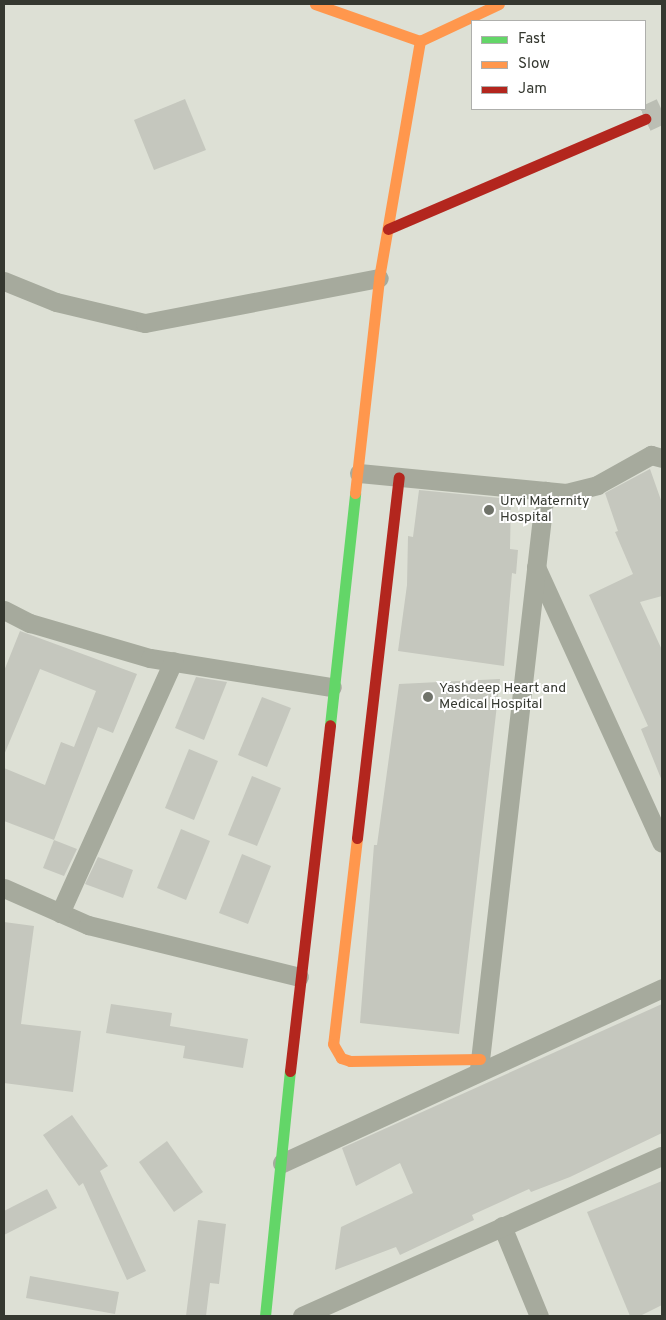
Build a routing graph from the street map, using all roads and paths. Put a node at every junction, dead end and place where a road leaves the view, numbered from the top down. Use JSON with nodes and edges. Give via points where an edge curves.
{"nodes":[{"id":1,"x":315,"y":4,"type":"edge"},
{"id":2,"x":499,"y":4,"type":"edge"},
{"id":3,"x":420,"y":41,"type":"junction"},
{"id":4,"x":645,"y":119,"type":"tunnel mouth"},
{"id":5,"x":388,"y":229,"type":"junction"},
{"id":6,"x":379,"y":278,"type":"junction"},
{"id":7,"x":4,"y":281,"type":"edge"},
{"id":8,"x":662,"y":458,"type":"edge"},
{"id":9,"x":359,"y":473,"type":"junction"},
{"id":10,"x":399,"y":477,"type":"junction"},
{"id":11,"x":545,"y":491,"type":"junction"},
{"id":12,"x":535,"y":566,"type":"junction"},
{"id":13,"x":4,"y":610,"type":"edge"},
{"id":14,"x":173,"y":661,"type":"junction"},
{"id":15,"x":332,"y":687,"type":"junction"},
{"id":16,"x":662,"y":843,"type":"edge"},
{"id":17,"x":4,"y":888,"type":"edge"},
{"id":18,"x":60,"y":913,"type":"junction"},
{"id":19,"x":299,"y":977,"type":"junction"},
{"id":20,"x":662,"y":988,"type":"edge"},
{"id":21,"x":480,"y":1064,"type":"junction"},
{"id":22,"x":662,"y":1156,"type":"edge"},
{"id":23,"x":282,"y":1163,"type":"junction"},
{"id":24,"x":502,"y":1226,"type":"junction"},
{"id":25,"x":265,"y":1316,"type":"edge"},
{"id":26,"x":302,"y":1316,"type":"edge"},
{"id":27,"x":538,"y":1316,"type":"edge"}],
"edges":[{"from":1,"to":3,"type":"street"},
{"from":2,"to":3,"type":"street"},
{"from":3,"to":5,"type":"street"},
{"from":4,"to":5,"type":"street"},
{"from":5,"to":6,"type":"street"},
{"from":6,"to":7,"type":"street","via":[[145,323],[56,302]]},
{"from":6,"to":9,"type":"street"},
{"from":8,"to":11,"type":"street","via":[[651,455],[627,465],[597,485],[566,493]]},
{"from":9,"to":10,"type":"street"},
{"from":9,"to":15,"type":"street"},
{"from":10,"to":11,"type":"street"},
{"from":10,"to":21,"type":"street","via":[[333,1044],[341,1058],[350,1061]]},
{"from":11,"to":12,"type":"street"},
{"from":12,"to":16,"type":"street"},
{"from":12,"to":21,"type":"street"},
{"from":13,"to":14,"type":"street","via":[[30,623]]},
{"from":14,"to":15,"type":"street"},
{"from":14,"to":18,"type":"street"},
{"from":15,"to":19,"type":"street","via":[[311,898]]},
{"from":17,"to":18,"type":"street"},
{"from":18,"to":19,"type":"street","via":[[88,925]]},
{"from":19,"to":23,"type":"street"},
{"from":20,"to":21,"type":"street"},
{"from":21,"to":23,"type":"street"},
{"from":22,"to":24,"type":"street"},
{"from":23,"to":25,"type":"street"},
{"from":24,"to":26,"type":"street"},
{"from":24,"to":27,"type":"street"}]}
